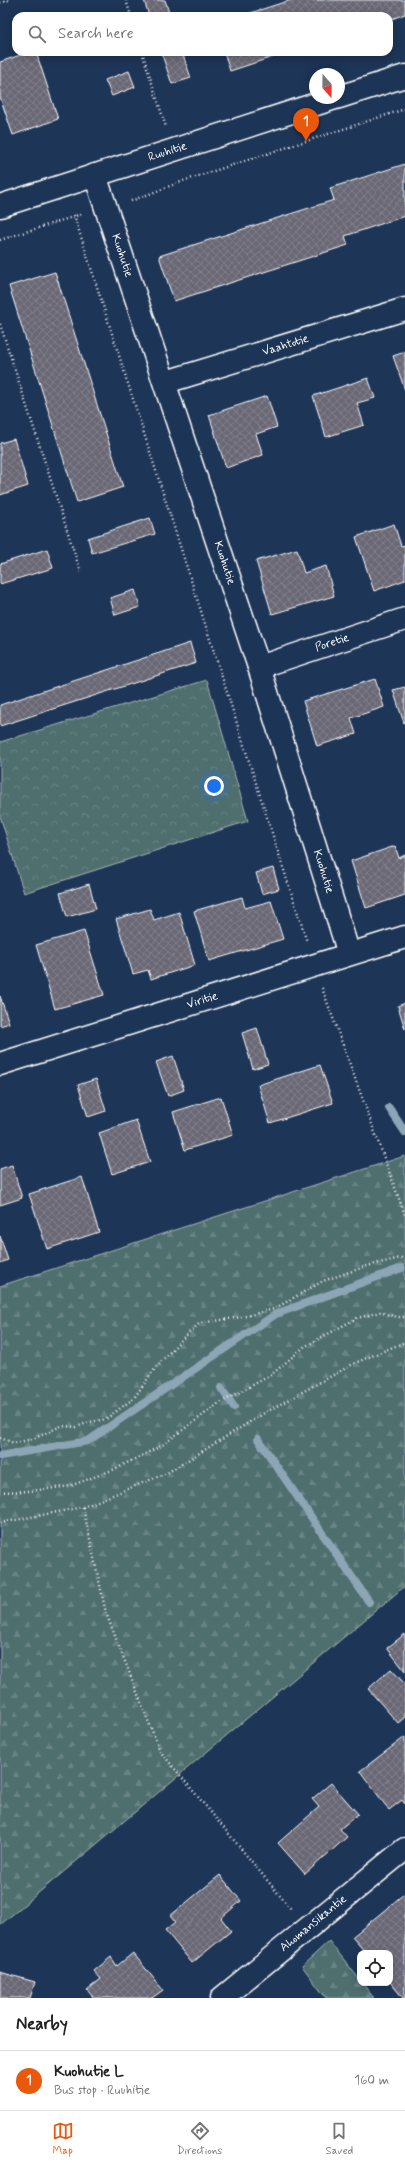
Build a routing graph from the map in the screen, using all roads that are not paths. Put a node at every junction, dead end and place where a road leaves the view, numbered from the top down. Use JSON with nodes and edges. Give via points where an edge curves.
{"nodes":[{"id":1,"x":405,"y":76,"type":"edge"},
{"id":2,"x":345,"y":95,"type":"edge"},
{"id":3,"x":317,"y":104,"type":"edge"},
{"id":4,"x":95,"y":175,"type":"junction"},
{"id":5,"x":0,"y":206,"type":"edge"},
{"id":6,"x":405,"y":309,"type":"edge"},
{"id":7,"x":166,"y":382,"type":"junction"},
{"id":8,"x":405,"y":620,"type":"edge"},
{"id":9,"x":259,"y":667,"type":"junction"},
{"id":10,"x":405,"y":937,"type":"edge"},
{"id":11,"x":350,"y":954,"type":"junction"},
{"id":12,"x":0,"y":1064,"type":"edge"},
{"id":13,"x":405,"y":1849,"type":"edge"},
{"id":14,"x":222,"y":1998,"type":"edge"}],
"edges":[{"from":1,"to":2,"type":"street"},
{"from":3,"to":4,"type":"street","name":"Ruuhitie"},
{"from":4,"to":5,"type":"street","name":"Ruuhitie"},
{"from":4,"to":7,"type":"street","name":"Kuohutie"},
{"from":6,"to":7,"type":"street","name":"Vaahtotie"},
{"from":7,"to":9,"type":"street","name":"Kuohutie"},
{"from":8,"to":9,"type":"street","name":"Poretie"},
{"from":9,"to":11,"type":"street","name":"Kuohutie"},
{"from":10,"to":11,"type":"street","name":"Viritie"},
{"from":11,"to":12,"type":"street","name":"Viritie"},
{"from":13,"to":14,"type":"street","name":"Ahomansikantie"}]}
